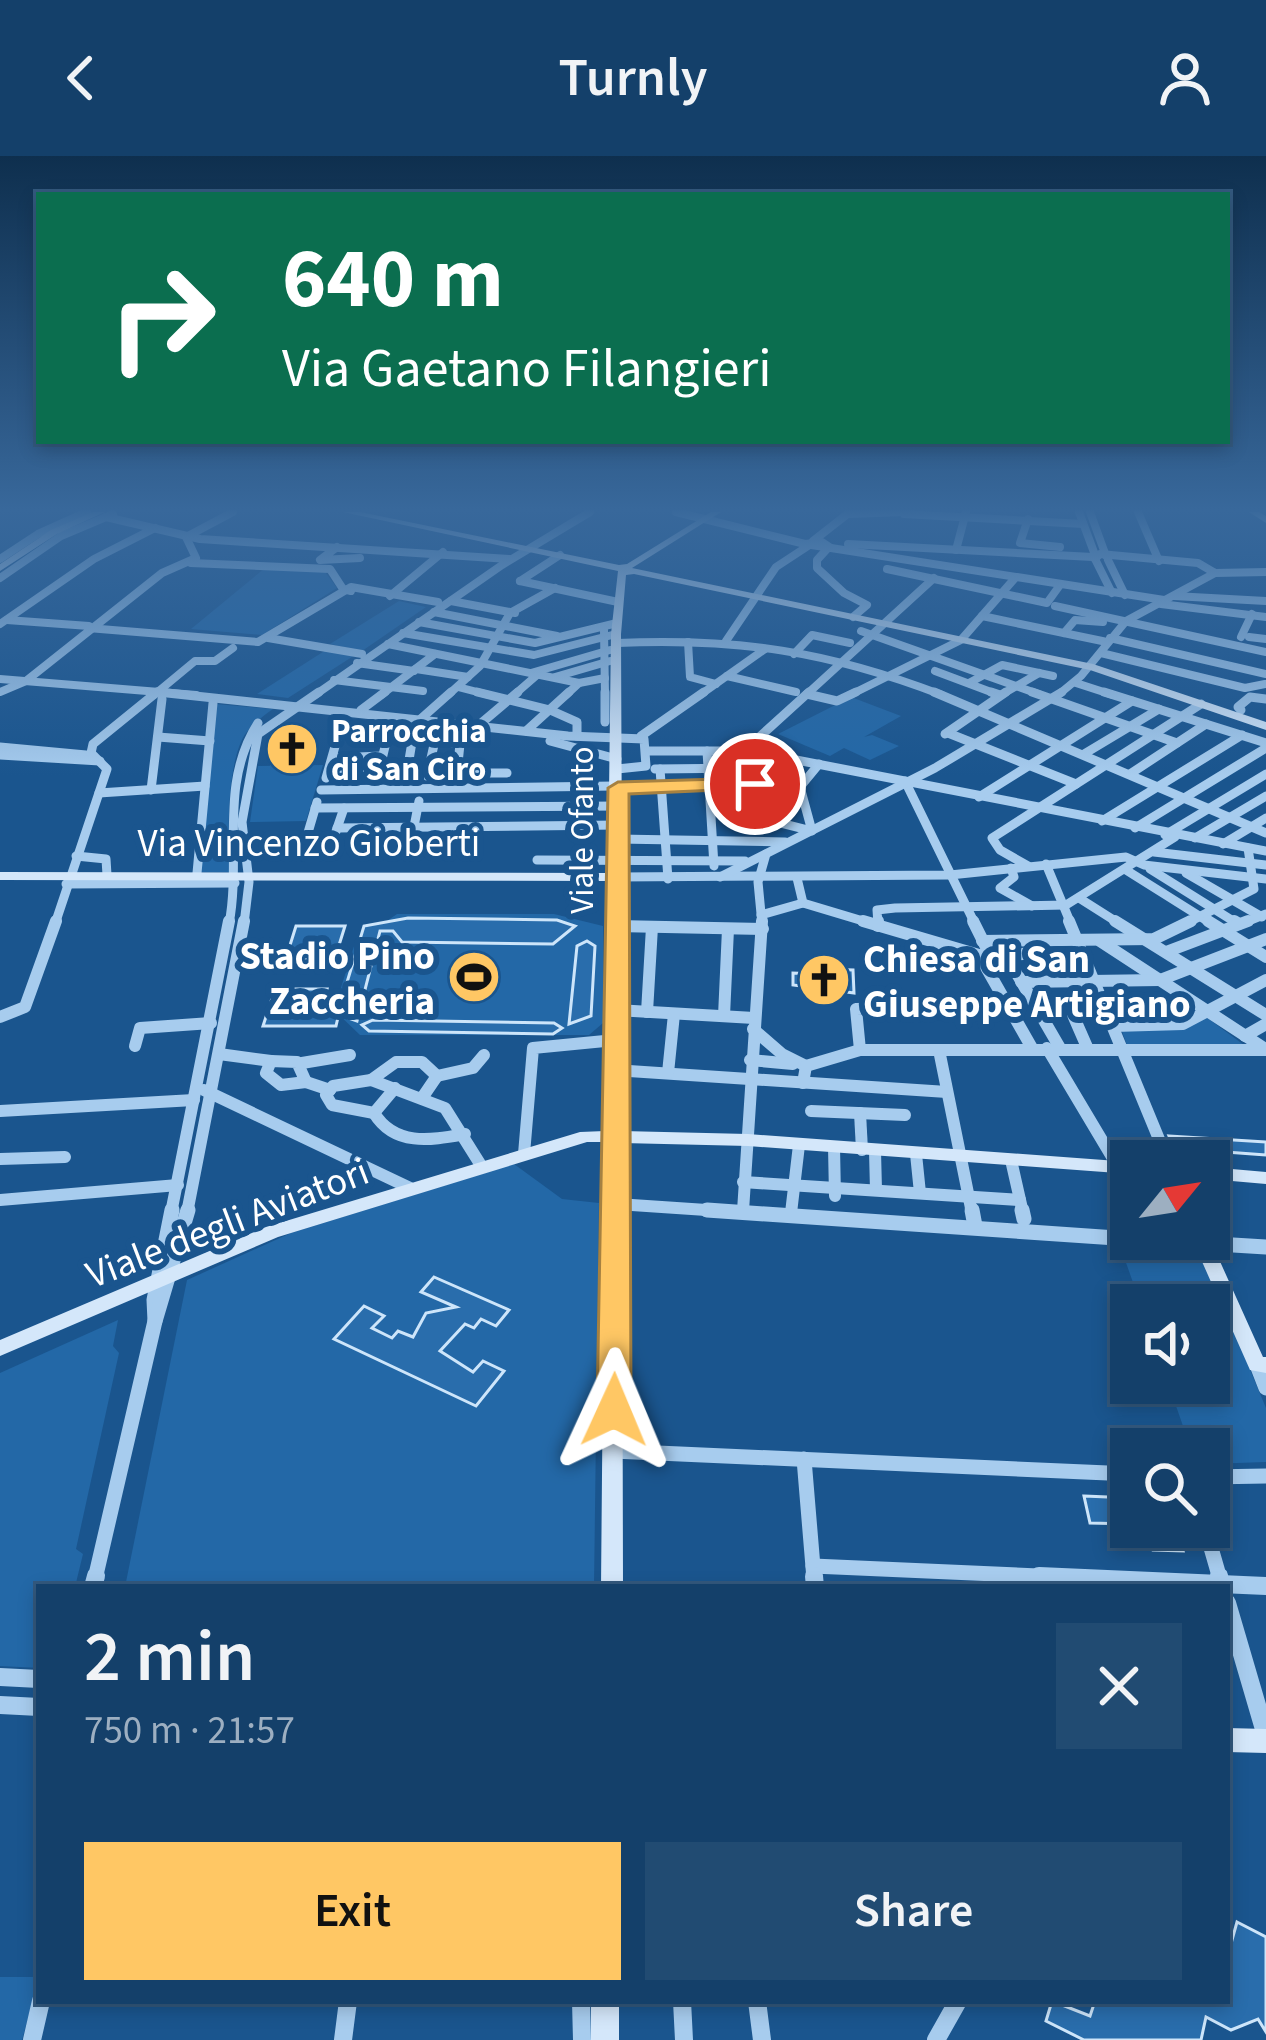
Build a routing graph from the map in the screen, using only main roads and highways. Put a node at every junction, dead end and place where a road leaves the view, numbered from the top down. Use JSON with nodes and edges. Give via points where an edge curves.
{"nodes":[{"id":1,"x":619,"y":600,"type":"edge"},
{"id":2,"x":763,"y":600,"type":"edge"},
{"id":3,"x":1266,"y":726,"type":"edge"},
{"id":4,"x":618,"y":868,"type":"junction"},
{"id":5,"x":0,"y":876,"type":"edge"},
{"id":6,"x":615,"y":1135,"type":"junction"},
{"id":7,"x":1110,"y":1167,"type":"edge"},
{"id":8,"x":1230,"y":1175,"type":"edge"},
{"id":9,"x":1266,"y":1178,"type":"edge"},
{"id":10,"x":1211,"y":1260,"type":"edge"},
{"id":11,"x":0,"y":1348,"type":"edge"},
{"id":12,"x":1261,"y":1365,"type":"edge"},
{"id":13,"x":612,"y":1584,"type":"edge"},
{"id":14,"x":1266,"y":1738,"type":"edge"},
{"id":15,"x":1230,"y":1740,"type":"edge"},
{"id":16,"x":605,"y":2004,"type":"edge"},
{"id":17,"x":605,"y":2040,"type":"edge"}],
"edges":[{"from":1,"to":4,"type":"main road","name":"Viale Ofanto","via":[[612,641]]},
{"from":2,"to":3,"type":"main road","via":[[1093,667]]},
{"from":4,"to":5,"type":"main road","name":"Via Vincenzo Gioberti"},
{"from":4,"to":6,"type":"main road","name":"Viale Ofanto"},
{"from":6,"to":7,"type":"main road","name":"Viale degli Aviatori"},
{"from":6,"to":11,"type":"main road","name":"Viale degli Aviatori","via":[[586,1136],[272,1232]]},
{"from":6,"to":13,"type":"main road","name":"Viale Ofanto"},
{"from":8,"to":9,"type":"main road"},
{"from":10,"to":12,"type":"main road"},
{"from":14,"to":15,"type":"main road"},
{"from":16,"to":17,"type":"main road"}]}
